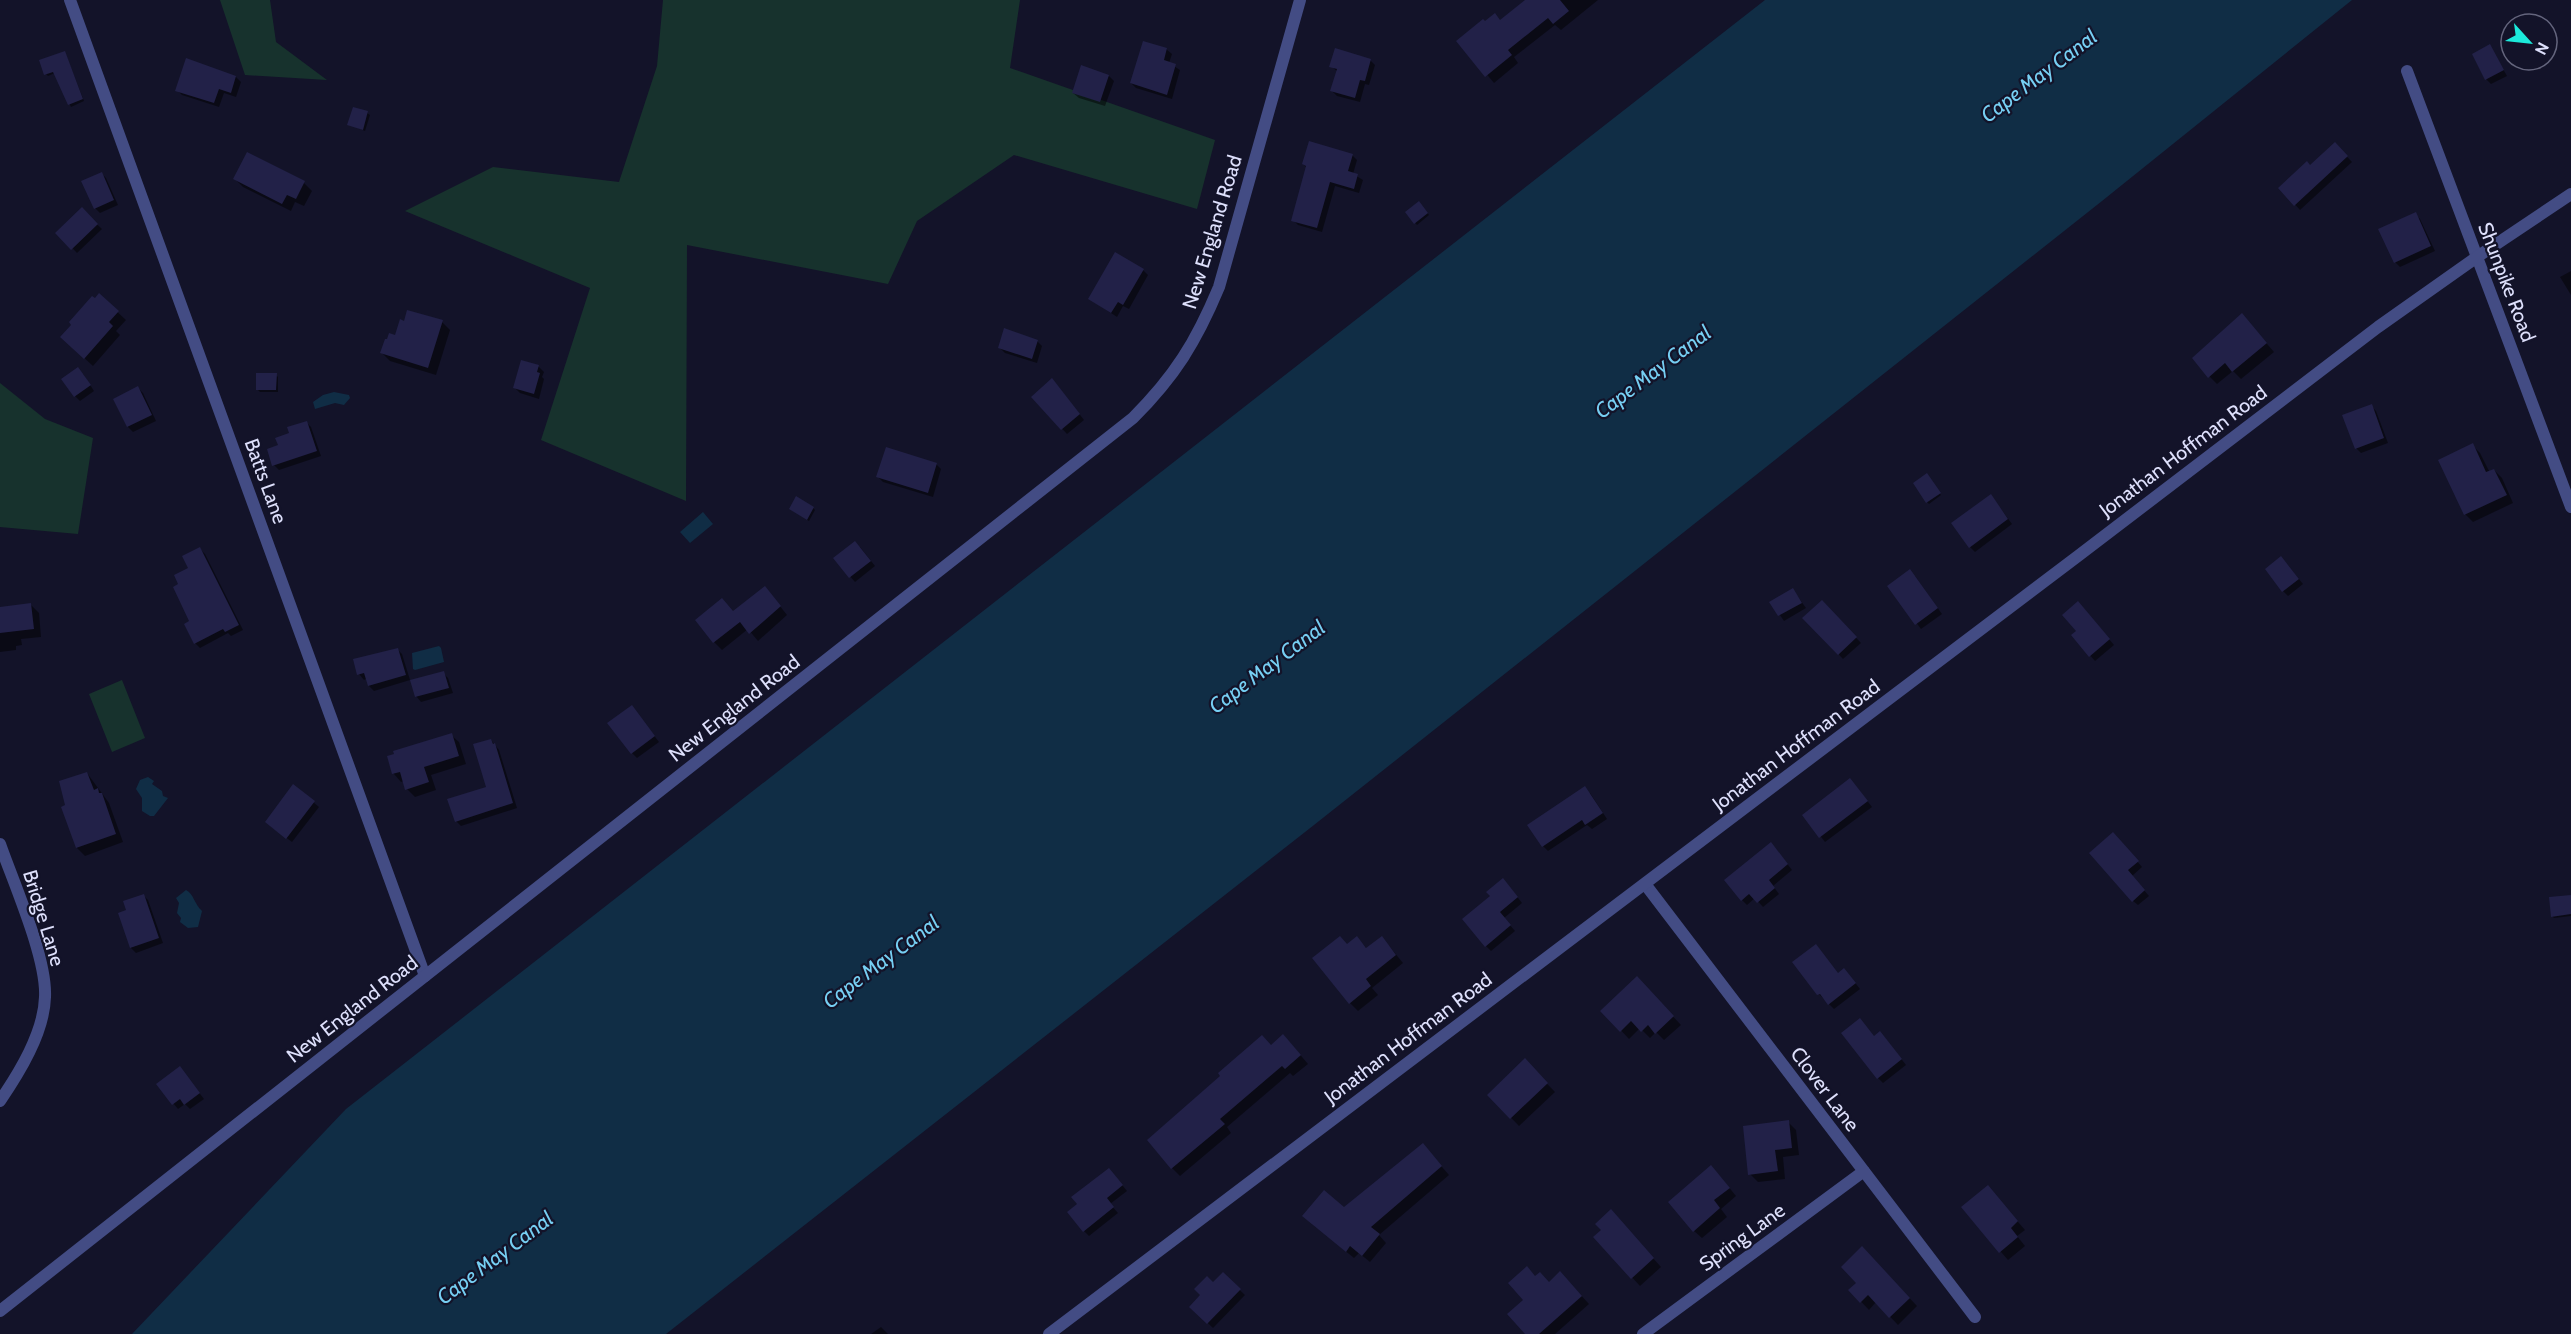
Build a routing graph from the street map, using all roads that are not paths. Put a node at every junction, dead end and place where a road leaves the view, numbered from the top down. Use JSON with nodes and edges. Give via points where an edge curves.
{"nodes":[{"id":1,"x":70,"y":0,"type":"edge"},
{"id":2,"x":1300,"y":0,"type":"edge"},
{"id":3,"x":2407,"y":71,"type":"dead end"},
{"id":4,"x":2571,"y":194,"type":"edge"},
{"id":5,"x":2476,"y":257,"type":"junction"},
{"id":6,"x":2571,"y":507,"type":"edge"},
{"id":7,"x":0,"y":844,"type":"edge"},
{"id":8,"x":1645,"y":884,"type":"junction"},
{"id":9,"x":425,"y":976,"type":"junction"},
{"id":10,"x":0,"y":1101,"type":"edge"},
{"id":11,"x":1864,"y":1171,"type":"junction"},
{"id":12,"x":0,"y":1311,"type":"edge"},
{"id":13,"x":1975,"y":1317,"type":"dead end"},
{"id":14,"x":1049,"y":1334,"type":"edge"},
{"id":15,"x":1643,"y":1334,"type":"edge"}],
"edges":[{"from":1,"to":9,"type":"street","name":"Batts Lane"},
{"from":2,"to":9,"type":"street","name":"New England Road","via":[[1219,287],[1182,363],[1159,392],[1124,426]]},
{"from":3,"to":5,"type":"street","name":"Shunpike Road"},
{"from":4,"to":5,"type":"street","name":"Jonathan Hoffman Road"},
{"from":5,"to":6,"type":"street","name":"Shunpike Road"},
{"from":5,"to":8,"type":"street","name":"Jonathan Hoffman Road","via":[[2368,334]]},
{"from":7,"to":10,"type":"street","name":"Bridge Lane","via":[[40,961],[45,998],[38,1029],[21,1070]]},
{"from":8,"to":11,"type":"street","name":"Clover Lane"},
{"from":8,"to":14,"type":"street","name":"Jonathan Hoffman Road"},
{"from":9,"to":12,"type":"street","name":"New England Road"},
{"from":11,"to":13,"type":"street","name":"Clover Lane"},
{"from":11,"to":15,"type":"street","name":"Spring Lane"}]}
